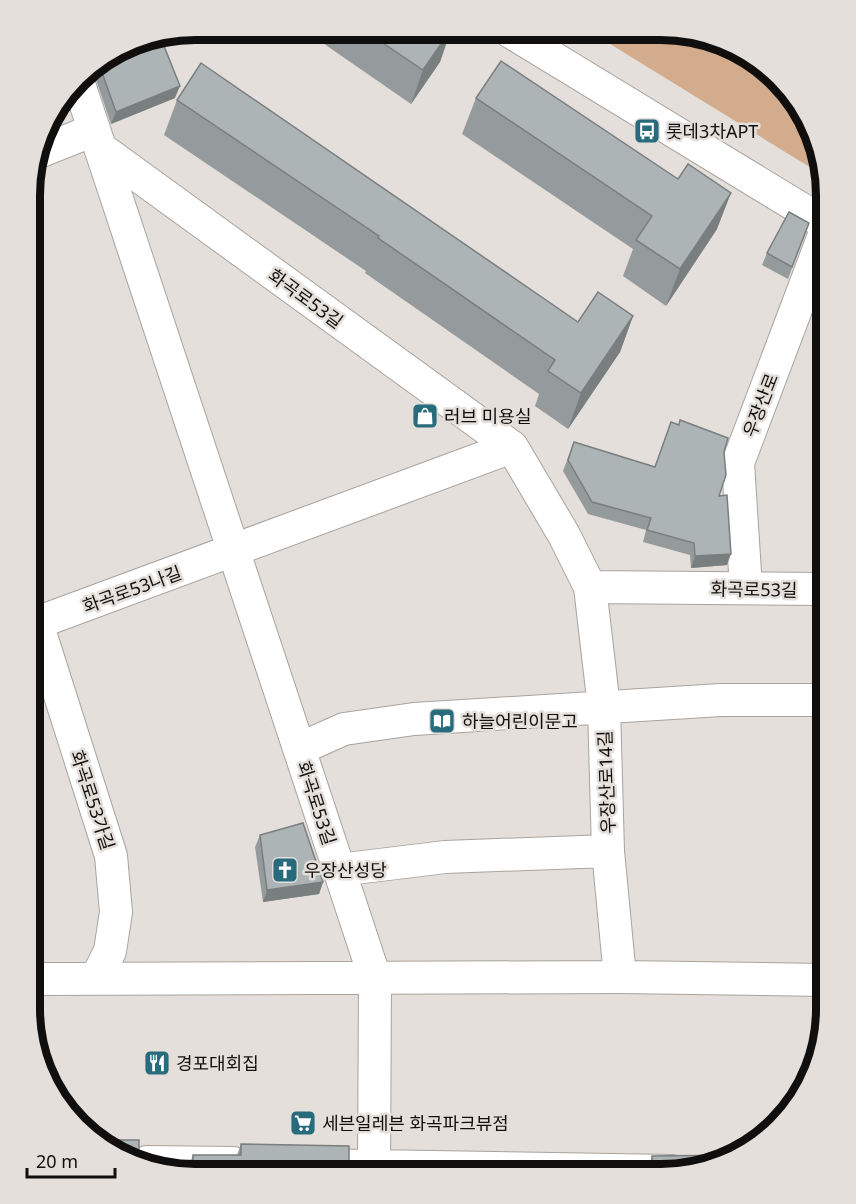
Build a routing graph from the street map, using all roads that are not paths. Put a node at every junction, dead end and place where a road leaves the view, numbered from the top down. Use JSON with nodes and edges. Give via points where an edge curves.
{"nodes":[{"id":1,"x":523,"y":40,"type":"edge"},
{"id":2,"x":81,"y":91,"type":"edge"},
{"id":3,"x":97,"y":139,"type":"junction"},
{"id":4,"x":48,"y":150,"type":"edge"},
{"id":5,"x":816,"y":218,"type":"edge"},
{"id":6,"x":816,"y":257,"type":"edge"},
{"id":7,"x":512,"y":447,"type":"junction"},
{"id":8,"x":234,"y":552,"type":"junction"},
{"id":9,"x":590,"y":587,"type":"junction"},
{"id":10,"x":746,"y":588,"type":"junction"},
{"id":11,"x":816,"y":589,"type":"edge"},
{"id":12,"x":40,"y":622,"type":"edge"},
{"id":13,"x":40,"y":642,"type":"edge"},
{"id":14,"x":815,"y":700,"type":"edge"},
{"id":15,"x":604,"y":706,"type":"junction"},
{"id":16,"x":299,"y":749,"type":"junction"},
{"id":17,"x":608,"y":851,"type":"junction"},
{"id":18,"x":339,"y":870,"type":"junction"},
{"id":19,"x":620,"y":977,"type":"junction"},
{"id":20,"x":375,"y":978,"type":"junction"},
{"id":21,"x":96,"y":979,"type":"junction"},
{"id":22,"x":40,"y":980,"type":"edge"},
{"id":23,"x":815,"y":980,"type":"edge"},
{"id":24,"x":180,"y":1163,"type":"edge"},
{"id":25,"x":273,"y":1164,"type":"edge"},
{"id":26,"x":374,"y":1164,"type":"edge"}],
"edges":[{"from":1,"to":5,"type":"street"},
{"from":2,"to":3,"type":"street","name":"화곡로53길"},
{"from":3,"to":4,"type":"street"},
{"from":3,"to":7,"type":"street","name":"화곡로53길"},
{"from":3,"to":8,"type":"street","name":"화곡로53길"},
{"from":6,"to":10,"type":"street","name":"우장산로","via":[[738,463]]},
{"from":7,"to":8,"type":"street"},
{"from":7,"to":9,"type":"street","name":"화곡로53길"},
{"from":8,"to":12,"type":"street","name":"화곡로53나길"},
{"from":8,"to":16,"type":"street","name":"화곡로53길"},
{"from":9,"to":10,"type":"street","name":"화곡로53길"},
{"from":9,"to":15,"type":"street","name":"우장산로14길"},
{"from":10,"to":11,"type":"street","name":"화곡로53길"},
{"from":13,"to":21,"type":"street","name":"화곡로53가길","via":[[111,856],[116,912],[110,951]]},
{"from":14,"to":15,"type":"street"},
{"from":15,"to":16,"type":"street","via":[[388,722],[344,729]]},
{"from":15,"to":17,"type":"street","name":"우장산로14길"},
{"from":16,"to":18,"type":"street","name":"화곡로53길"},
{"from":17,"to":18,"type":"street","via":[[445,857]]},
{"from":17,"to":19,"type":"street","name":"우장산로14길"},
{"from":18,"to":20,"type":"street","name":"화곡로53길"},
{"from":19,"to":20,"type":"street"},
{"from":19,"to":23,"type":"street"},
{"from":20,"to":21,"type":"street"},
{"from":20,"to":26,"type":"street","name":"화곡로53길"},
{"from":21,"to":22,"type":"street"},
{"from":24,"to":25,"type":"street"}]}
